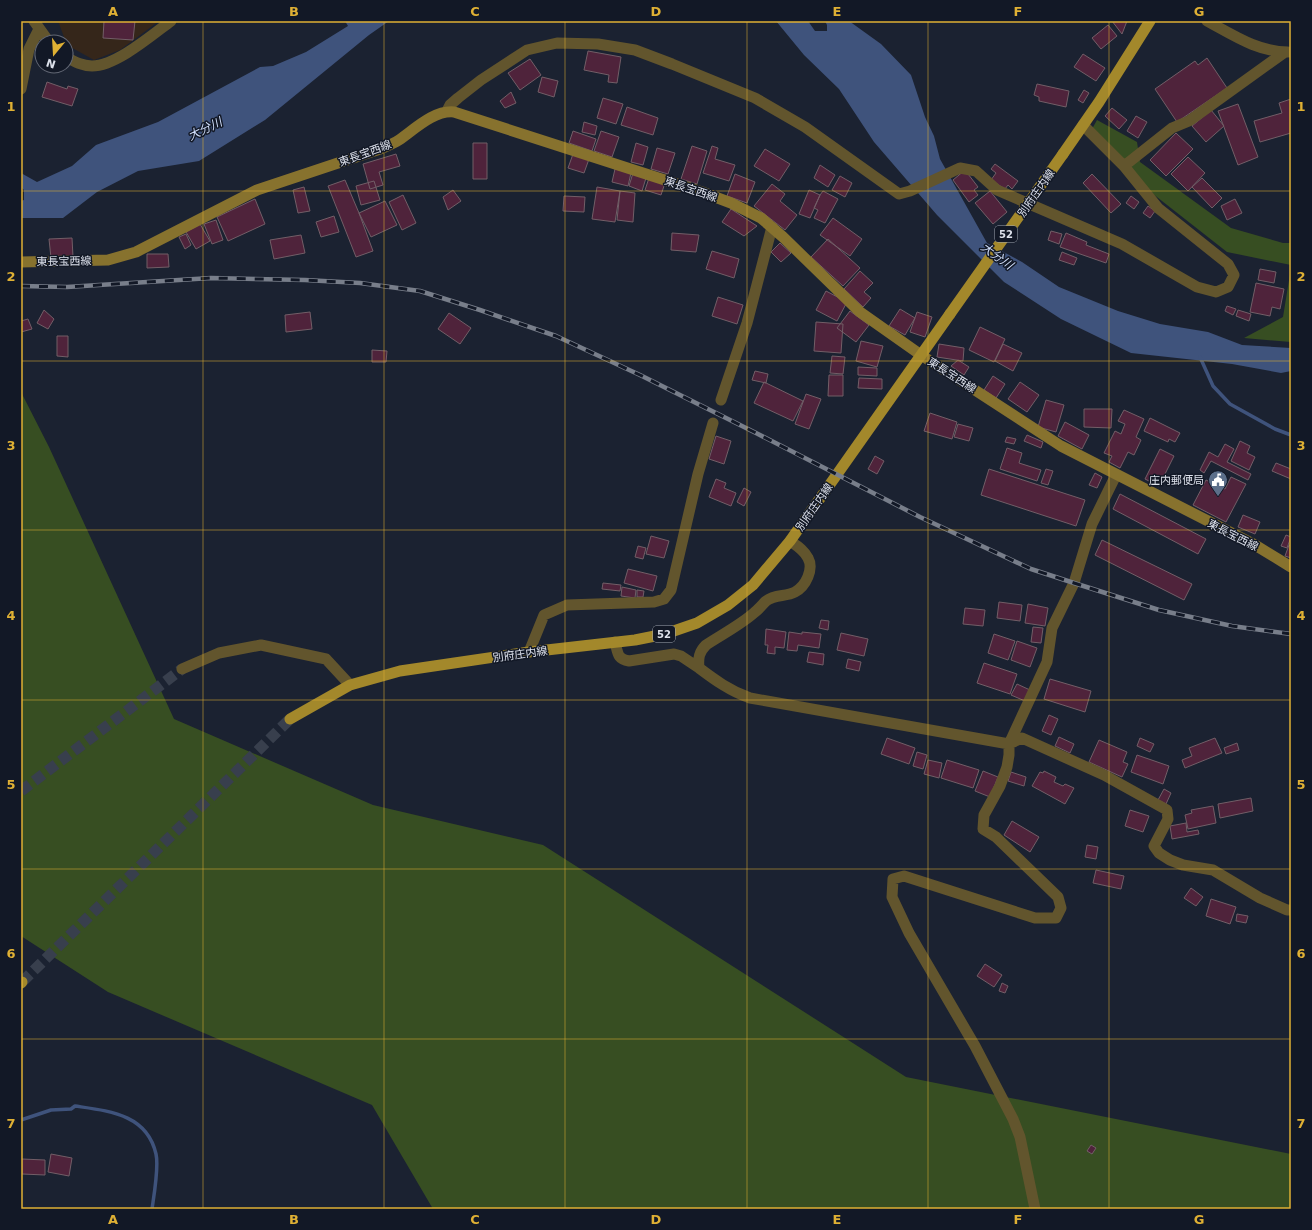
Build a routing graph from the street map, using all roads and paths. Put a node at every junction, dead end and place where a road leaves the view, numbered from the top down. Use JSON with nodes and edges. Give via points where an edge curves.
{"nodes":[{"id":1,"x":170,"y":21,"type":"edge"},
{"id":2,"x":1150,"y":21,"type":"edge"},
{"id":3,"x":1207,"y":21,"type":"edge"},
{"id":4,"x":36,"y":25,"type":"edge"},
{"id":5,"x":43,"y":34,"type":"edge"},
{"id":6,"x":1288,"y":52,"type":"edge"},
{"id":7,"x":74,"y":61,"type":"edge"},
{"id":8,"x":21,"y":89,"type":"edge"},
{"id":9,"x":447,"y":111,"type":"junction"},
{"id":10,"x":1083,"y":125,"type":"junction"},
{"id":11,"x":1124,"y":166,"type":"junction"},
{"id":12,"x":772,"y":227,"type":"junction"},
{"id":13,"x":21,"y":262,"type":"edge"},
{"id":14,"x":921,"y":355,"type":"junction"},
{"id":15,"x":721,"y":400,"type":"dead end"},
{"id":16,"x":713,"y":423,"type":"dead end"},
{"id":17,"x":1116,"y":475,"type":"junction"},
{"id":18,"x":790,"y":541,"type":"junction"},
{"id":19,"x":1291,"y":567,"type":"edge"},
{"id":20,"x":615,"y":642,"type":"junction"},
{"id":21,"x":529,"y":652,"type":"junction"},
{"id":22,"x":699,"y":668,"type":"junction"},
{"id":23,"x":182,"y":669,"type":"tunnel mouth"},
{"id":24,"x":350,"y":685,"type":"junction"},
{"id":25,"x":290,"y":720,"type":"tunnel mouth"},
{"id":26,"x":1010,"y":744,"type":"junction"},
{"id":27,"x":1291,"y":910,"type":"edge"},
{"id":28,"x":1035,"y":1209,"type":"edge"}],
"edges":[{"from":1,"to":7,"type":"street","via":[[132,49],[106,63],[94,66],[81,65]]},
{"from":2,"to":10,"type":"main road","name":"別府庄内線","number":"52"},
{"from":3,"to":6,"type":"street","via":[[1253,46]]},
{"from":4,"to":5,"type":"street"},
{"from":4,"to":8,"type":"street"},
{"from":6,"to":11,"type":"street","via":[[1189,121],[1172,128]]},
{"from":9,"to":11,"type":"street","via":[[450,105],[480,80],[527,50],[557,43],[598,44],[634,50],[755,98],[805,127],[899,194],[960,168],[976,171],[997,190],[1122,244],[1197,287],[1216,292],[1228,287],[1234,275],[1228,264],[1158,208]]},
{"from":9,"to":12,"type":"main road","name":"東長宝西線","via":[[710,194],[761,218]]},
{"from":9,"to":13,"type":"main road","name":"東長宝西線","via":[[434,116],[392,144],[257,190],[136,252],[108,260]]},
{"from":10,"to":11,"type":"street"},
{"from":10,"to":14,"type":"main road","name":"別府庄内線","number":"52","bridge":true},
{"from":12,"to":14,"type":"main road","name":"東長宝西線","via":[[860,312]]},
{"from":12,"to":15,"type":"street","via":[[749,316]]},
{"from":14,"to":17,"type":"main road","name":"東長宝西線","via":[[1061,446]]},
{"from":14,"to":18,"type":"main road","name":"別府庄内線","number":"52"},
{"from":16,"to":21,"type":"street","via":[[698,474],[671,590],[664,599],[654,602],[567,605],[558,608],[544,615]]},
{"from":17,"to":19,"type":"main road","name":"東長宝西線","via":[[1255,545]]},
{"from":17,"to":26,"type":"street","via":[[1092,524],[1074,583],[1052,628],[1047,662]]},
{"from":18,"to":20,"type":"main road","name":"別府庄内線","number":"52","via":[[753,585],[728,605],[697,623],[665,634]]},
{"from":18,"to":22,"type":"street","via":[[809,559],[808,578],[802,587],[794,593],[770,599],[754,613],[706,645],[700,650]]},
{"from":20,"to":21,"type":"main road","name":"別府庄内線","number":"52"},
{"from":20,"to":22,"type":"street","via":[[619,657],[628,662],[674,654]]},
{"from":21,"to":24,"type":"main road","name":"別府庄内線","number":"52","via":[[400,671]]},
{"from":22,"to":26,"type":"street","via":[[718,683],[750,698]]},
{"from":23,"to":24,"type":"street","via":[[219,653],[260,645],[326,659]]},
{"from":24,"to":25,"type":"main road","name":"別府庄内線","number":"52"},
{"from":26,"to":27,"type":"street","via":[[1022,738],[1104,775],[1167,810],[1168,820],[1154,846],[1159,853],[1183,865],[1213,870],[1260,898]]},
{"from":26,"to":28,"type":"street","via":[[1007,767],[984,815],[983,829],[996,837],[1058,897],[1061,908],[1056,918],[1035,918],[904,876],[893,879],[892,897],[909,933],[975,1046],[1013,1119],[1020,1137]]}]}
